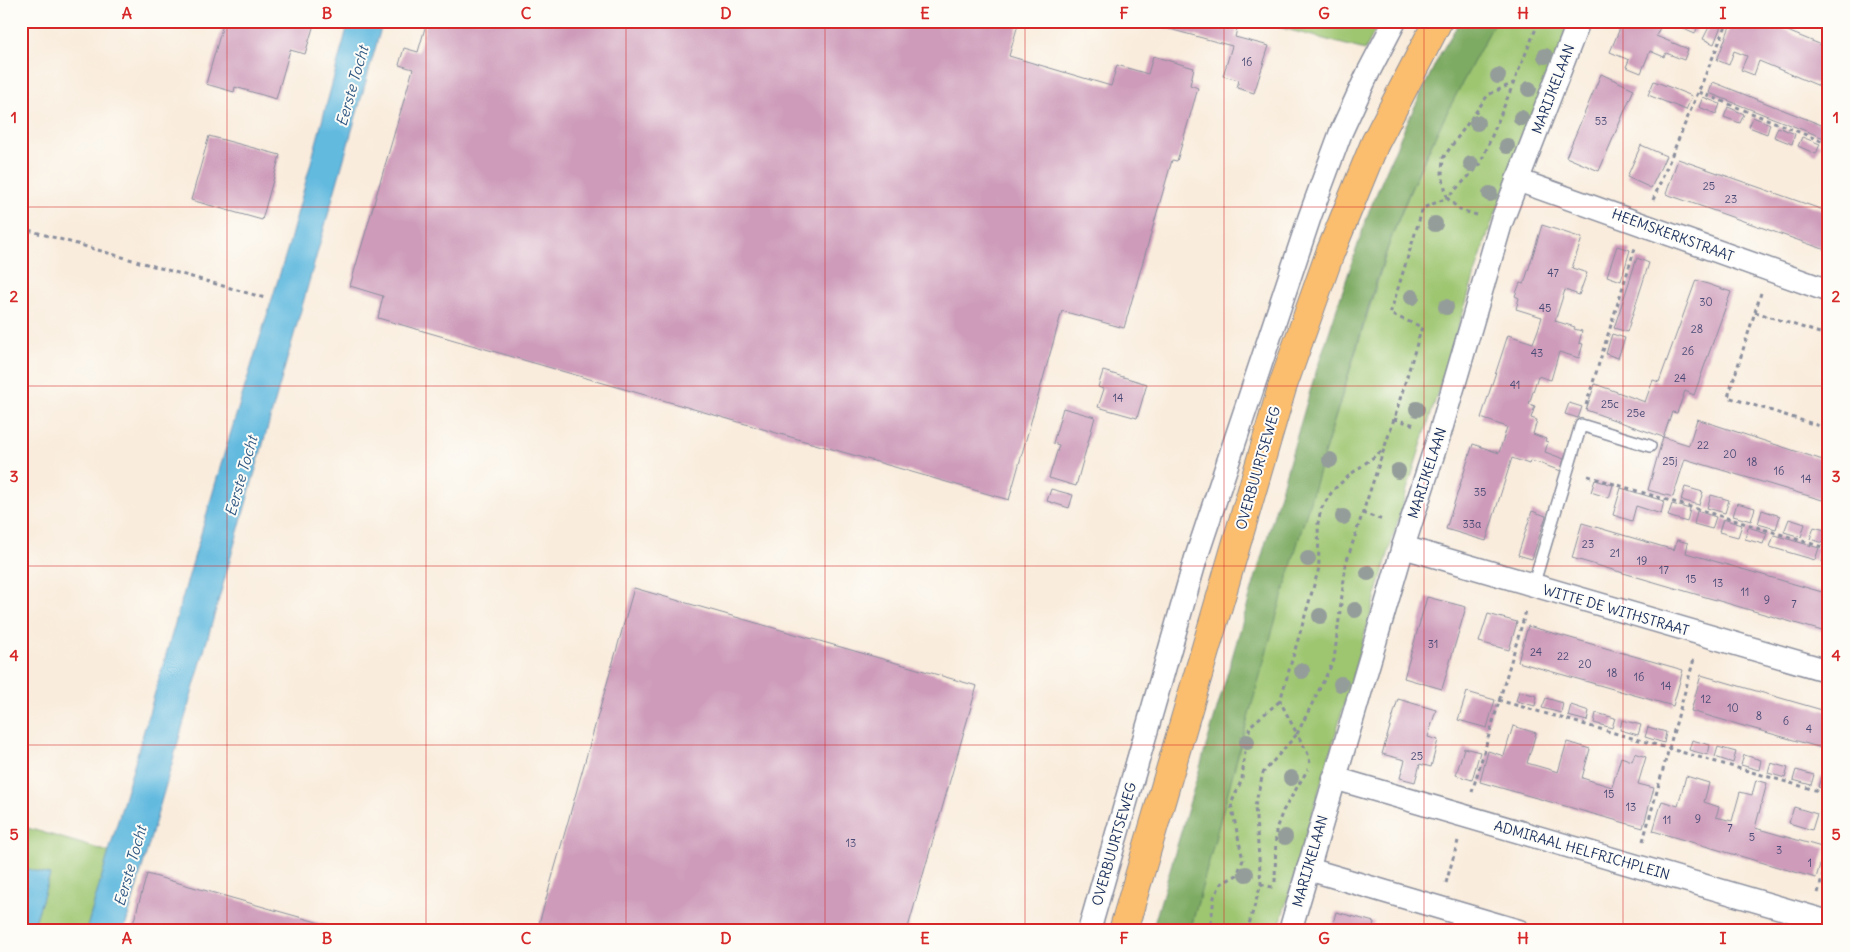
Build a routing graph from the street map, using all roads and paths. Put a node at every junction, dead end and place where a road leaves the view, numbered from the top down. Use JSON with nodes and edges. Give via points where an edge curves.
{"nodes":[{"id":1,"x":1395,"y":21,"type":"edge"},
{"id":2,"x":1438,"y":21,"type":"edge"},
{"id":3,"x":1539,"y":21,"type":"edge"},
{"id":4,"x":1579,"y":21,"type":"edge"},
{"id":5,"x":1513,"y":83,"type":"junction"},
{"id":6,"x":1698,"y":92,"type":"dead end"},
{"id":7,"x":1829,"y":144,"type":"edge"},
{"id":8,"x":1517,"y":180,"type":"junction"},
{"id":9,"x":1447,"y":198,"type":"junction"},
{"id":10,"x":1501,"y":224,"type":"junction"},
{"id":11,"x":21,"y":228,"type":"edge"},
{"id":12,"x":1768,"y":269,"type":"junction"},
{"id":13,"x":1829,"y":291,"type":"edge"},
{"id":14,"x":266,"y":298,"type":"dead end"},
{"id":15,"x":1755,"y":312,"type":"junction"},
{"id":16,"x":1829,"y":336,"type":"edge"},
{"id":17,"x":1829,"y":429,"type":"edge"},
{"id":18,"x":1650,"y":446,"type":"dead end"},
{"id":19,"x":1383,"y":450,"type":"junction"},
{"id":20,"x":1568,"y":470,"type":"junction"},
{"id":21,"x":1403,"y":547,"type":"junction"},
{"id":22,"x":1829,"y":549,"type":"edge"},
{"id":23,"x":1533,"y":586,"type":"junction"},
{"id":24,"x":1701,"y":634,"type":"junction"},
{"id":25,"x":1829,"y":672,"type":"edge"},
{"id":26,"x":1498,"y":700,"type":"junction"},
{"id":27,"x":1280,"y":701,"type":"junction"},
{"id":28,"x":1297,"y":734,"type":"junction"},
{"id":29,"x":1669,"y":749,"type":"junction"},
{"id":30,"x":1334,"y":778,"type":"junction"},
{"id":31,"x":1829,"y":794,"type":"edge"},
{"id":32,"x":1465,"y":816,"type":"junction"},
{"id":33,"x":1829,"y":853,"type":"edge"},
{"id":34,"x":1636,"y":866,"type":"junction"},
{"id":35,"x":1308,"y":869,"type":"junction"},
{"id":36,"x":1275,"y":888,"type":"dead end"},
{"id":37,"x":1440,"y":908,"type":"junction"},
{"id":38,"x":1820,"y":920,"type":"edge"},
{"id":39,"x":1089,"y":931,"type":"edge"},
{"id":40,"x":1123,"y":931,"type":"edge"},
{"id":41,"x":1210,"y":931,"type":"edge"},
{"id":42,"x":1247,"y":931,"type":"edge"},
{"id":43,"x":1290,"y":931,"type":"edge"},
{"id":44,"x":1519,"y":931,"type":"edge"}],
"edges":[{"from":1,"to":39,"type":"street","name":"OVERBUURTSEWEG","via":[[1341,132],[1310,216],[1196,558]]},
{"from":2,"to":40,"type":"main road","name":"OVERBUURTSEWEG","via":[[1375,143],[1330,253],[1282,388]]},
{"from":3,"to":5,"type":"path"},
{"from":4,"to":8,"type":"street","name":"MARIJKELAAN"},
{"from":5,"to":9,"type":"path","via":[[1480,166]]},
{"from":5,"to":9,"type":"path","via":[[1488,95],[1443,158],[1442,174]]},
{"from":6,"to":7,"type":"path"},
{"from":8,"to":10,"type":"street","name":"MARIJKELAAN"},
{"from":8,"to":12,"type":"street","name":"HEEMSKERKSTRAAT"},
{"from":9,"to":10,"type":"path","via":[[1460,210]]},
{"from":9,"to":19,"type":"path","via":[[1423,208],[1390,314],[1422,327]]},
{"from":10,"to":21,"type":"street","name":"MARIJKELAAN"},
{"from":11,"to":14,"type":"path"},
{"from":12,"to":13,"type":"street","name":"HEEMSKERKSTRAAT"},
{"from":12,"to":15,"type":"path"},
{"from":15,"to":16,"type":"path"},
{"from":15,"to":17,"type":"path","via":[[1728,397]]},
{"from":18,"to":20,"type":"lane","via":[[1581,425]]},
{"from":19,"to":27,"type":"path","via":[[1339,485],[1320,509],[1319,568]]},
{"from":19,"to":28,"type":"path","via":[[1346,563],[1334,660]]},
{"from":20,"to":22,"type":"path"},
{"from":20,"to":23,"type":"lane"},
{"from":21,"to":23,"type":"street","name":"WITTE DE WITHSTRAAT"},
{"from":21,"to":30,"type":"street","name":"MARIJKELAAN"},
{"from":23,"to":24,"type":"street","name":"WITTE DE WITHSTRAAT"},
{"from":23,"to":26,"type":"path"},
{"from":24,"to":25,"type":"street","name":"WITTE DE WITHSTRAAT"},
{"from":24,"to":29,"type":"path"},
{"from":26,"to":29,"type":"path"},
{"from":26,"to":32,"type":"path"},
{"from":27,"to":28,"type":"path"},
{"from":27,"to":41,"type":"path","via":[[1250,726],[1242,779],[1230,804],[1243,860],[1237,875],[1221,884],[1214,897]]},
{"from":28,"to":36,"type":"path","via":[[1310,765],[1276,829]]},
{"from":28,"to":42,"type":"path","via":[[1263,773],[1255,806],[1262,884]]},
{"from":29,"to":31,"type":"path"},
{"from":29,"to":34,"type":"path"},
{"from":30,"to":32,"type":"street","name":"ADMIRAAL HELFRICHPLEIN"},
{"from":30,"to":35,"type":"street","name":"MARIJKELAAN"},
{"from":32,"to":34,"type":"street","name":"ADMIRAAL HELFRICHPLEIN"},
{"from":32,"to":37,"type":"path"},
{"from":33,"to":38,"type":"path"},
{"from":34,"to":38,"type":"street","name":"ADMIRAAL HELFRICHPLEIN"},
{"from":35,"to":37,"type":"street"},
{"from":35,"to":43,"type":"street","name":"MARIJKELAAN"},
{"from":37,"to":44,"type":"street"}]}
